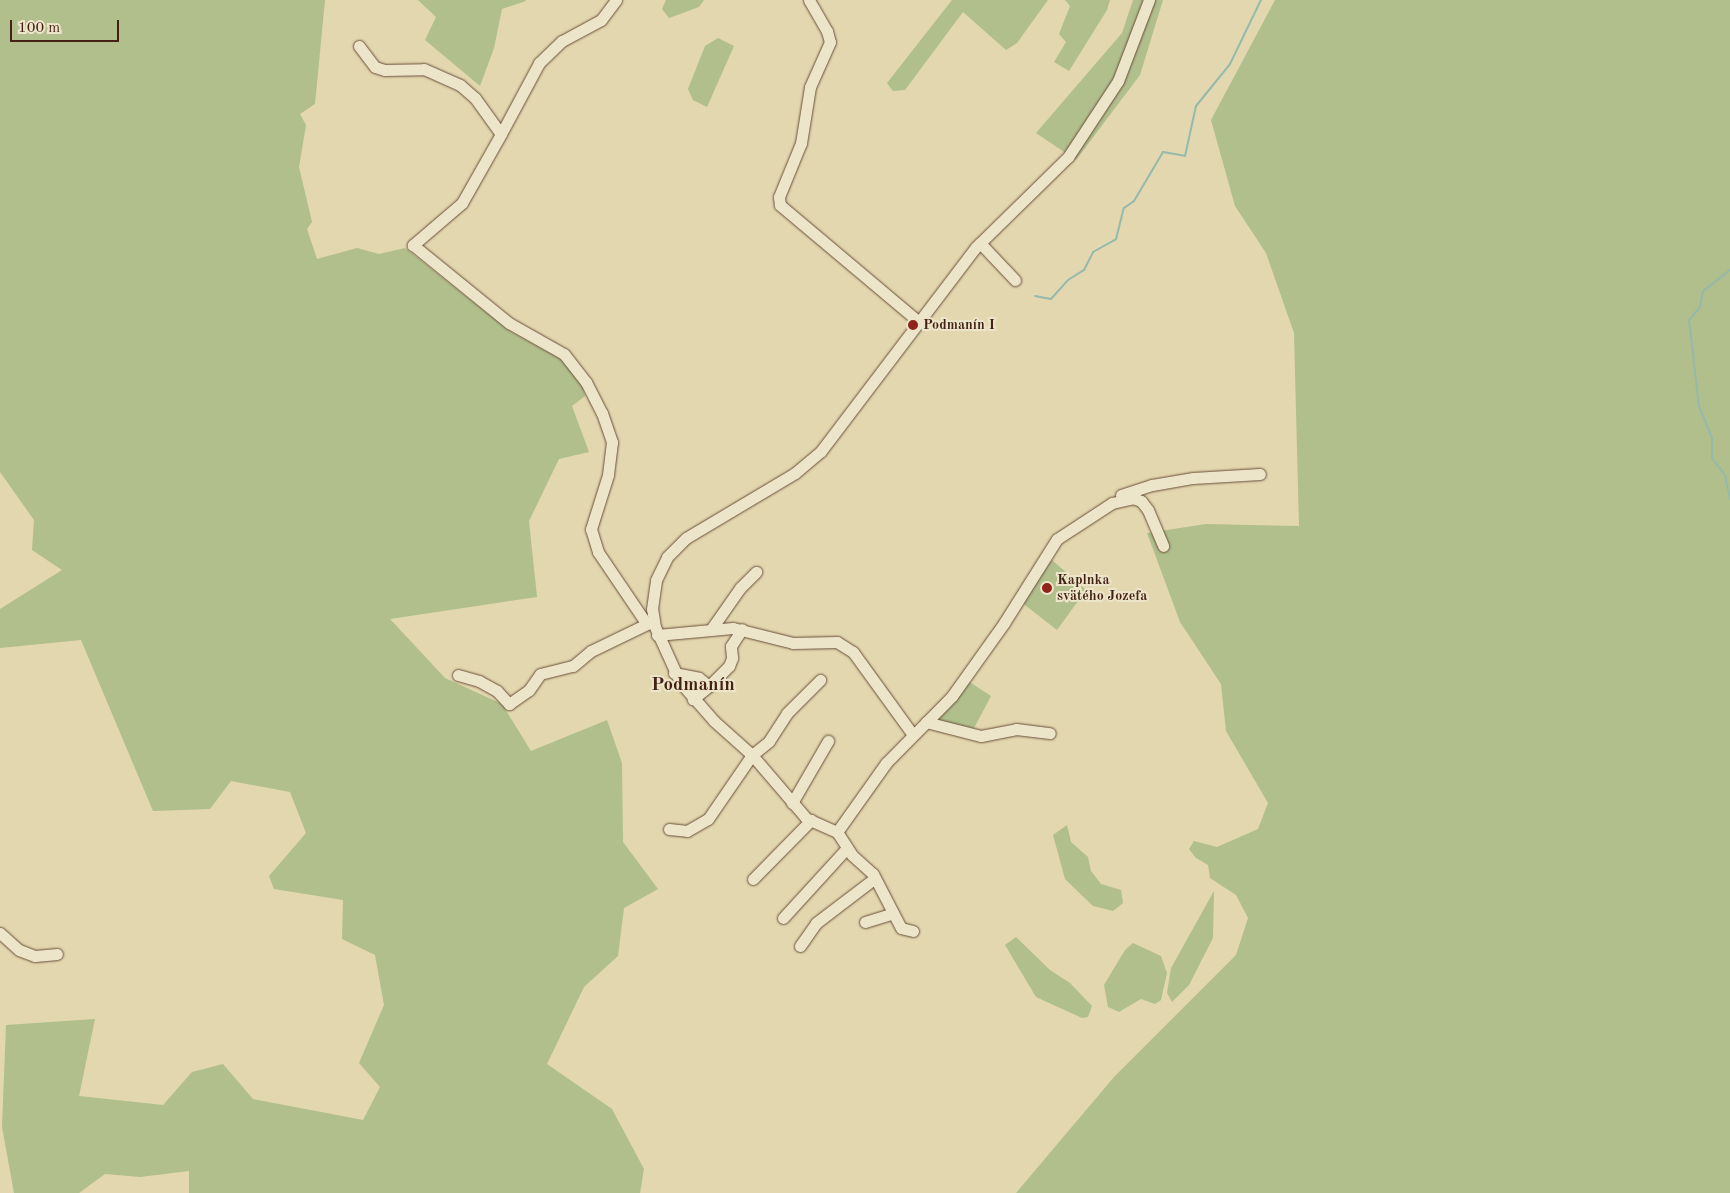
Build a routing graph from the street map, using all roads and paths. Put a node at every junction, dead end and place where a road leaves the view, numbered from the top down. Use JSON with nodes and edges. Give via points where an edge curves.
{"nodes":[{"id":1,"x":616,"y":0,"type":"edge"},
{"id":2,"x":809,"y":0,"type":"edge"},
{"id":3,"x":1149,"y":0,"type":"edge"},
{"id":4,"x":360,"y":46,"type":"dead end"},
{"id":5,"x":501,"y":134,"type":"junction"},
{"id":6,"x":980,"y":244,"type":"junction"},
{"id":7,"x":1015,"y":280,"type":"dead end"},
{"id":8,"x":920,"y":323,"type":"junction"},
{"id":9,"x":1260,"y":474,"type":"dead end"},
{"id":10,"x":1112,"y":503,"type":"junction"},
{"id":11,"x":1163,"y":546,"type":"dead end"},
{"id":12,"x":756,"y":572,"type":"dead end"},
{"id":13,"x":650,"y":622,"type":"junction"},
{"id":14,"x":712,"y":628,"type":"junction"},
{"id":15,"x":742,"y":629,"type":"junction"},
{"id":16,"x":657,"y":635,"type":"junction"},
{"id":17,"x":674,"y":673,"type":"junction"},
{"id":18,"x":458,"y":675,"type":"dead end"},
{"id":19,"x":820,"y":680,"type":"dead end"},
{"id":20,"x":709,"y":686,"type":"junction"},
{"id":21,"x":693,"y":699,"type":"junction"},
{"id":22,"x":926,"y":722,"type":"junction"},
{"id":23,"x":1050,"y":734,"type":"dead end"},
{"id":24,"x":913,"y":735,"type":"junction"},
{"id":25,"x":828,"y":741,"type":"dead end"},
{"id":26,"x":752,"y":755,"type":"junction"},
{"id":27,"x":792,"y":803,"type":"junction"},
{"id":28,"x":811,"y":820,"type":"junction"},
{"id":29,"x":668,"y":829,"type":"dead end"},
{"id":30,"x":837,"y":832,"type":"junction"},
{"id":31,"x":847,"y":848,"type":"junction"},
{"id":32,"x":875,"y":878,"type":"junction"},
{"id":33,"x":753,"y":879,"type":"dead end"},
{"id":34,"x":891,"y":914,"type":"junction"},
{"id":35,"x":784,"y":918,"type":"dead end"},
{"id":36,"x":865,"y":922,"type":"dead end"},
{"id":37,"x":913,"y":932,"type":"dead end"},
{"id":38,"x":0,"y":933,"type":"edge"},
{"id":39,"x":800,"y":946,"type":"dead end"},
{"id":40,"x":56,"y":954,"type":"dead end"}],
"edges":[{"from":1,"to":5,"type":"street","via":[[601,20],[562,41],[539,63]]},
{"from":2,"to":8,"type":"street","via":[[830,42],[810,87],[801,143],[779,198],[780,206]]},
{"from":3,"to":6,"type":"street","via":[[1118,81],[1068,157]]},
{"from":4,"to":5,"type":"street","via":[[375,67],[385,70],[424,69],[460,85],[475,98]]},
{"from":5,"to":13,"type":"street","via":[[462,203],[414,245],[509,323],[564,354],[586,382],[612,442],[608,475],[591,529],[598,552]]},
{"from":6,"to":7,"type":"street"},
{"from":6,"to":8,"type":"street"},
{"from":8,"to":13,"type":"street","via":[[812,460],[786,479],[696,531],[667,557],[656,580]]},
{"from":9,"to":10,"type":"street","via":[[1194,478],[1152,485],[1121,495]]},
{"from":10,"to":11,"type":"street","via":[[1133,498],[1141,501]]},
{"from":10,"to":22,"type":"street","via":[[1057,539],[1004,623],[952,696]]},
{"from":12,"to":14,"type":"street","via":[[740,588]]},
{"from":13,"to":16,"type":"street"},
{"from":13,"to":18,"type":"street","via":[[591,651],[573,666],[540,674],[529,690],[509,704],[497,691]]},
{"from":14,"to":15,"type":"street"},
{"from":14,"to":16,"type":"street"},
{"from":15,"to":20,"type":"street","via":[[731,646],[729,666]]},
{"from":15,"to":24,"type":"street","via":[[793,643],[837,642],[853,652]]},
{"from":16,"to":17,"type":"street"},
{"from":17,"to":20,"type":"street","via":[[698,678]]},
{"from":17,"to":21,"type":"street"},
{"from":19,"to":26,"type":"street","via":[[787,712],[769,742]]},
{"from":20,"to":21,"type":"street"},
{"from":21,"to":26,"type":"street"},
{"from":22,"to":23,"type":"street","via":[[981,736],[1016,729]]},
{"from":22,"to":24,"type":"street"},
{"from":24,"to":30,"type":"street","via":[[886,763]]},
{"from":25,"to":27,"type":"street"},
{"from":26,"to":27,"type":"street"},
{"from":26,"to":29,"type":"street","via":[[708,819],[687,831]]},
{"from":27,"to":28,"type":"street"},
{"from":28,"to":30,"type":"street"},
{"from":28,"to":33,"type":"street"},
{"from":30,"to":31,"type":"street"},
{"from":31,"to":32,"type":"street"},
{"from":31,"to":35,"type":"street"},
{"from":32,"to":34,"type":"street"},
{"from":32,"to":39,"type":"street","via":[[816,923]]},
{"from":34,"to":36,"type":"street"},
{"from":34,"to":37,"type":"street","via":[[904,931]]},
{"from":38,"to":40,"type":"street","via":[[19,950],[35,956]]}]}
